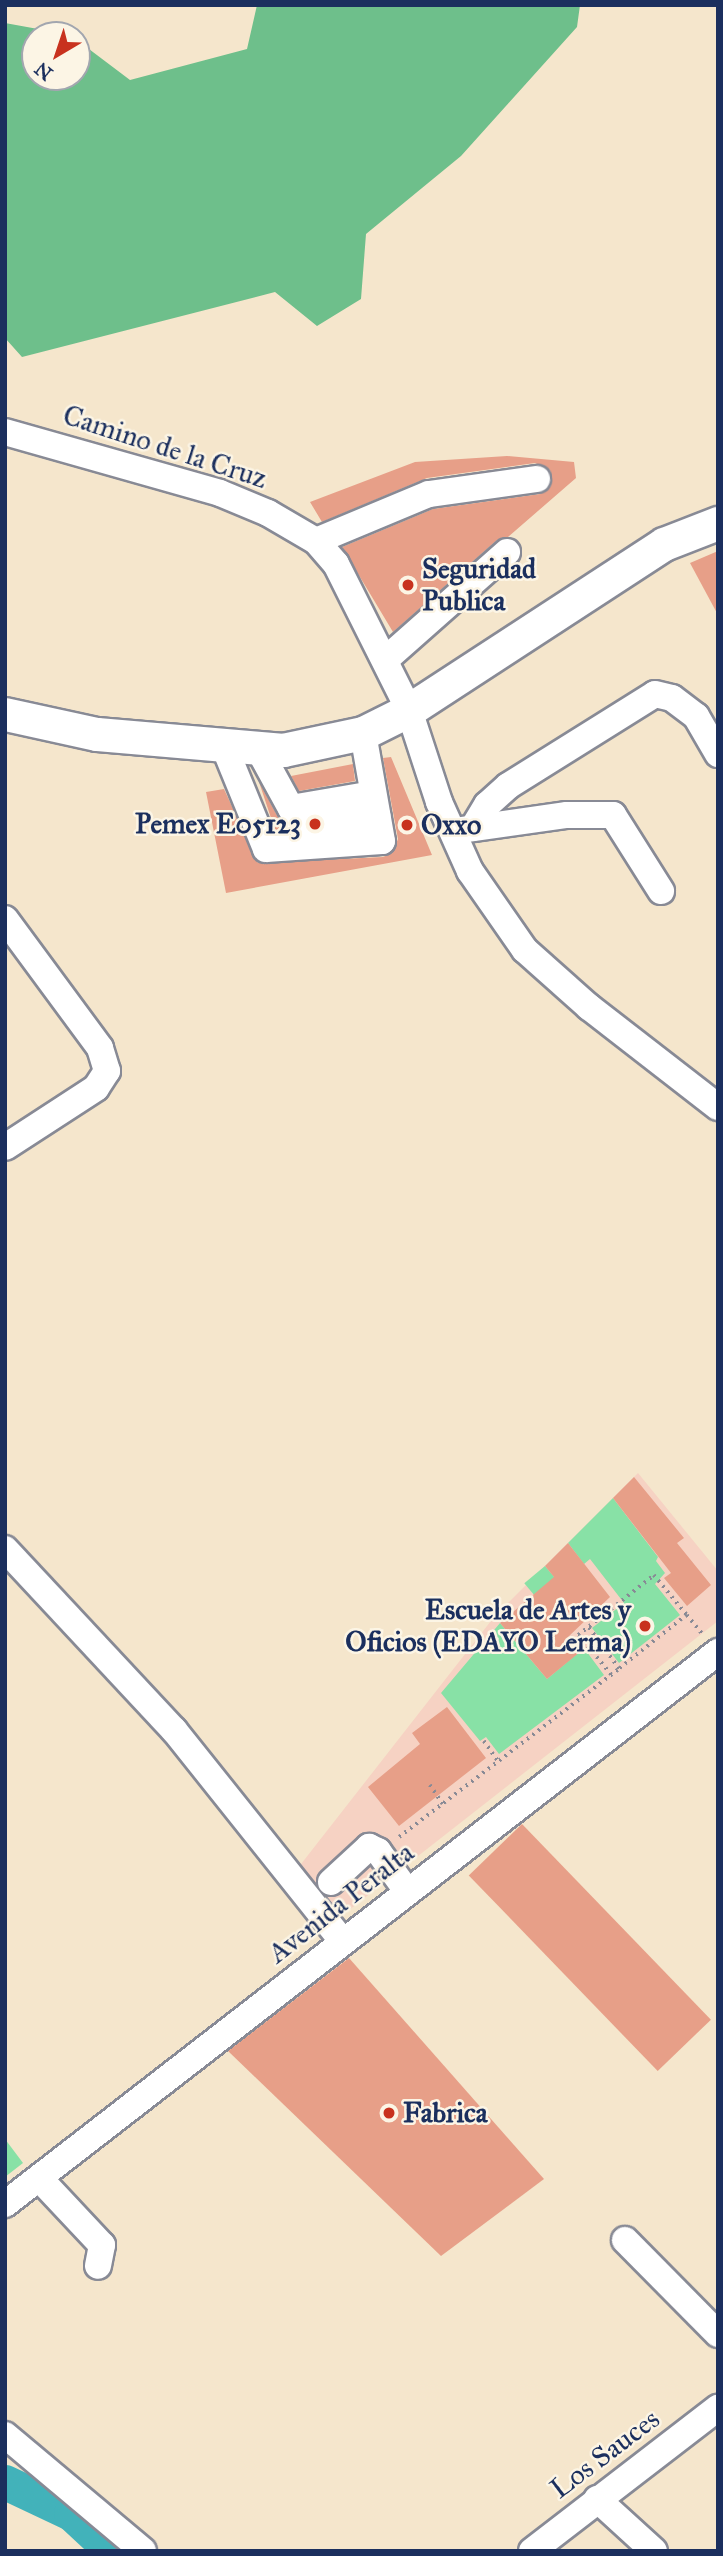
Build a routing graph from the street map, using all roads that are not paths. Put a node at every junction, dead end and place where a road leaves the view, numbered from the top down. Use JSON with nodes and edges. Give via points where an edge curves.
{"nodes":[{"id":1,"x":5,"y":432,"type":"edge"},
{"id":2,"x":537,"y":479,"type":"dead end"},
{"id":3,"x":718,"y":523,"type":"edge"},
{"id":4,"x":316,"y":541,"type":"junction"},
{"id":5,"x":507,"y":552,"type":"dead end"},
{"id":6,"x":385,"y":660,"type":"junction"},
{"id":7,"x":409,"y":710,"type":"junction"},
{"id":8,"x":13,"y":722,"type":"edge"},
{"id":9,"x":363,"y":733,"type":"junction"},
{"id":10,"x":224,"y":746,"type":"junction"},
{"id":11,"x":258,"y":748,"type":"junction"},
{"id":12,"x":718,"y":754,"type":"edge"},
{"id":13,"x":375,"y":805,"type":"junction"},
{"id":14,"x":463,"y":830,"type":"junction"},
{"id":15,"x":661,"y":891,"type":"dead end"},
{"id":16,"x":5,"y":919,"type":"edge"},
{"id":17,"x":716,"y":1103,"type":"edge"},
{"id":18,"x":5,"y":1147,"type":"edge"},
{"id":19,"x":5,"y":1549,"type":"edge"},
{"id":20,"x":718,"y":1652,"type":"edge"},
{"id":21,"x":331,"y":1882,"type":"dead end"},
{"id":22,"x":407,"y":1891,"type":"junction"},
{"id":23,"x":343,"y":1941,"type":"junction"},
{"id":24,"x":39,"y":2178,"type":"junction"},
{"id":25,"x":5,"y":2204,"type":"edge"},
{"id":26,"x":625,"y":2240,"type":"dead end"},
{"id":27,"x":97,"y":2266,"type":"dead end"},
{"id":28,"x":718,"y":2334,"type":"edge"},
{"id":29,"x":716,"y":2411,"type":"edge"},
{"id":30,"x":5,"y":2435,"type":"edge"},
{"id":31,"x":597,"y":2499,"type":"junction"},
{"id":32,"x":143,"y":2551,"type":"edge"},
{"id":33,"x":531,"y":2551,"type":"edge"},
{"id":34,"x":654,"y":2551,"type":"edge"}],
"edges":[{"from":1,"to":4,"type":"street","name":"Camino de la Cruz","via":[[220,494],[268,513]]},
{"from":2,"to":4,"type":"street","via":[[429,494]]},
{"from":3,"to":7,"type":"main road","via":[[664,544]]},
{"from":4,"to":6,"type":"street","name":"Camino de la Cruz","via":[[336,565]]},
{"from":5,"to":6,"type":"street"},
{"from":6,"to":7,"type":"street","name":"Camino de la Cruz"},
{"from":7,"to":9,"type":"main road"},
{"from":7,"to":14,"type":"street","name":"Camino de la Cruz"},
{"from":8,"to":10,"type":"main road"},
{"from":9,"to":11,"type":"main road","via":[[283,750]]},
{"from":9,"to":13,"type":"street"},
{"from":10,"to":11,"type":"main road"},
{"from":10,"to":13,"type":"street","via":[[267,849],[382,841]]},
{"from":11,"to":13,"type":"street","via":[[300,825]]},
{"from":12,"to":14,"type":"street","via":[[696,716],[673,698],[655,694],[508,786]]},
{"from":14,"to":15,"type":"street","via":[[566,815],[613,815]]},
{"from":14,"to":17,"type":"street","name":"Camino de la Cruz","via":[[470,871],[525,950]]},
{"from":16,"to":18,"type":"street","via":[[100,1048],[107,1072],[96,1087]]},
{"from":19,"to":23,"type":"street","via":[[174,1730]]},
{"from":20,"to":22,"type":"street","name":"Avenida Peralta"},
{"from":21,"to":22,"type":"street","via":[[369,1847],[378,1851]]},
{"from":22,"to":23,"type":"street","name":"Avenida Peralta"},
{"from":23,"to":24,"type":"street","name":"Avenida Peralta"},
{"from":24,"to":25,"type":"street","name":"Avenida Peralta"},
{"from":24,"to":27,"type":"street","via":[[102,2245]]},
{"from":26,"to":28,"type":"street"},
{"from":29,"to":31,"type":"street","name":"Los Sauces"},
{"from":30,"to":32,"type":"street"},
{"from":31,"to":33,"type":"street","name":"Los Sauces"},
{"from":31,"to":34,"type":"street"}]}
